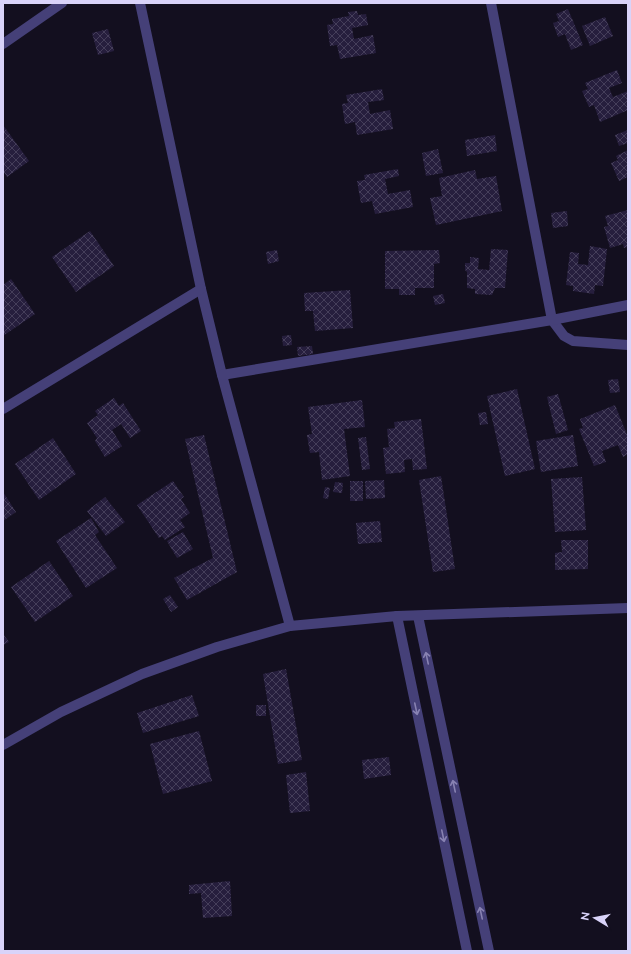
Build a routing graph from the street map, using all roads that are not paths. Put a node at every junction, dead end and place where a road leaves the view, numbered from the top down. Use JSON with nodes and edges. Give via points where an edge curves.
{"nodes":[{"id":1,"x":62,"y":3,"type":"edge"},
{"id":2,"x":140,"y":3,"type":"edge"},
{"id":3,"x":491,"y":3,"type":"edge"},
{"id":4,"x":3,"y":44,"type":"edge"},
{"id":5,"x":201,"y":289,"type":"junction"},
{"id":6,"x":628,"y":305,"type":"edge"},
{"id":7,"x":552,"y":320,"type":"junction"},
{"id":8,"x":628,"y":345,"type":"edge"},
{"id":9,"x":222,"y":375,"type":"junction"},
{"id":10,"x":3,"y":409,"type":"edge"},
{"id":11,"x":628,"y":608,"type":"edge"},
{"id":12,"x":397,"y":616,"type":"junction"},
{"id":13,"x":418,"y":616,"type":"junction"},
{"id":14,"x":290,"y":626,"type":"junction"},
{"id":15,"x":3,"y":746,"type":"edge"},
{"id":16,"x":467,"y":951,"type":"edge"},
{"id":17,"x":489,"y":951,"type":"edge"}],
"edges":[{"from":1,"to":4,"type":"street"},
{"from":2,"to":5,"type":"street"},
{"from":3,"to":7,"type":"street"},
{"from":5,"to":9,"type":"street"},
{"from":5,"to":10,"type":"street"},
{"from":6,"to":7,"type":"street"},
{"from":7,"to":8,"type":"street","via":[[564,336],[573,341]]},
{"from":7,"to":9,"type":"street"},
{"from":9,"to":14,"type":"street"},
{"from":11,"to":13,"type":"street"},
{"from":12,"to":13,"type":"street"},
{"from":12,"to":14,"type":"street"},
{"from":12,"to":16,"type":"street","one_way":true},
{"from":17,"to":13,"type":"street","one_way":true},
{"from":14,"to":15,"type":"street","via":[[216,647],[142,674],[61,712]]}]}
